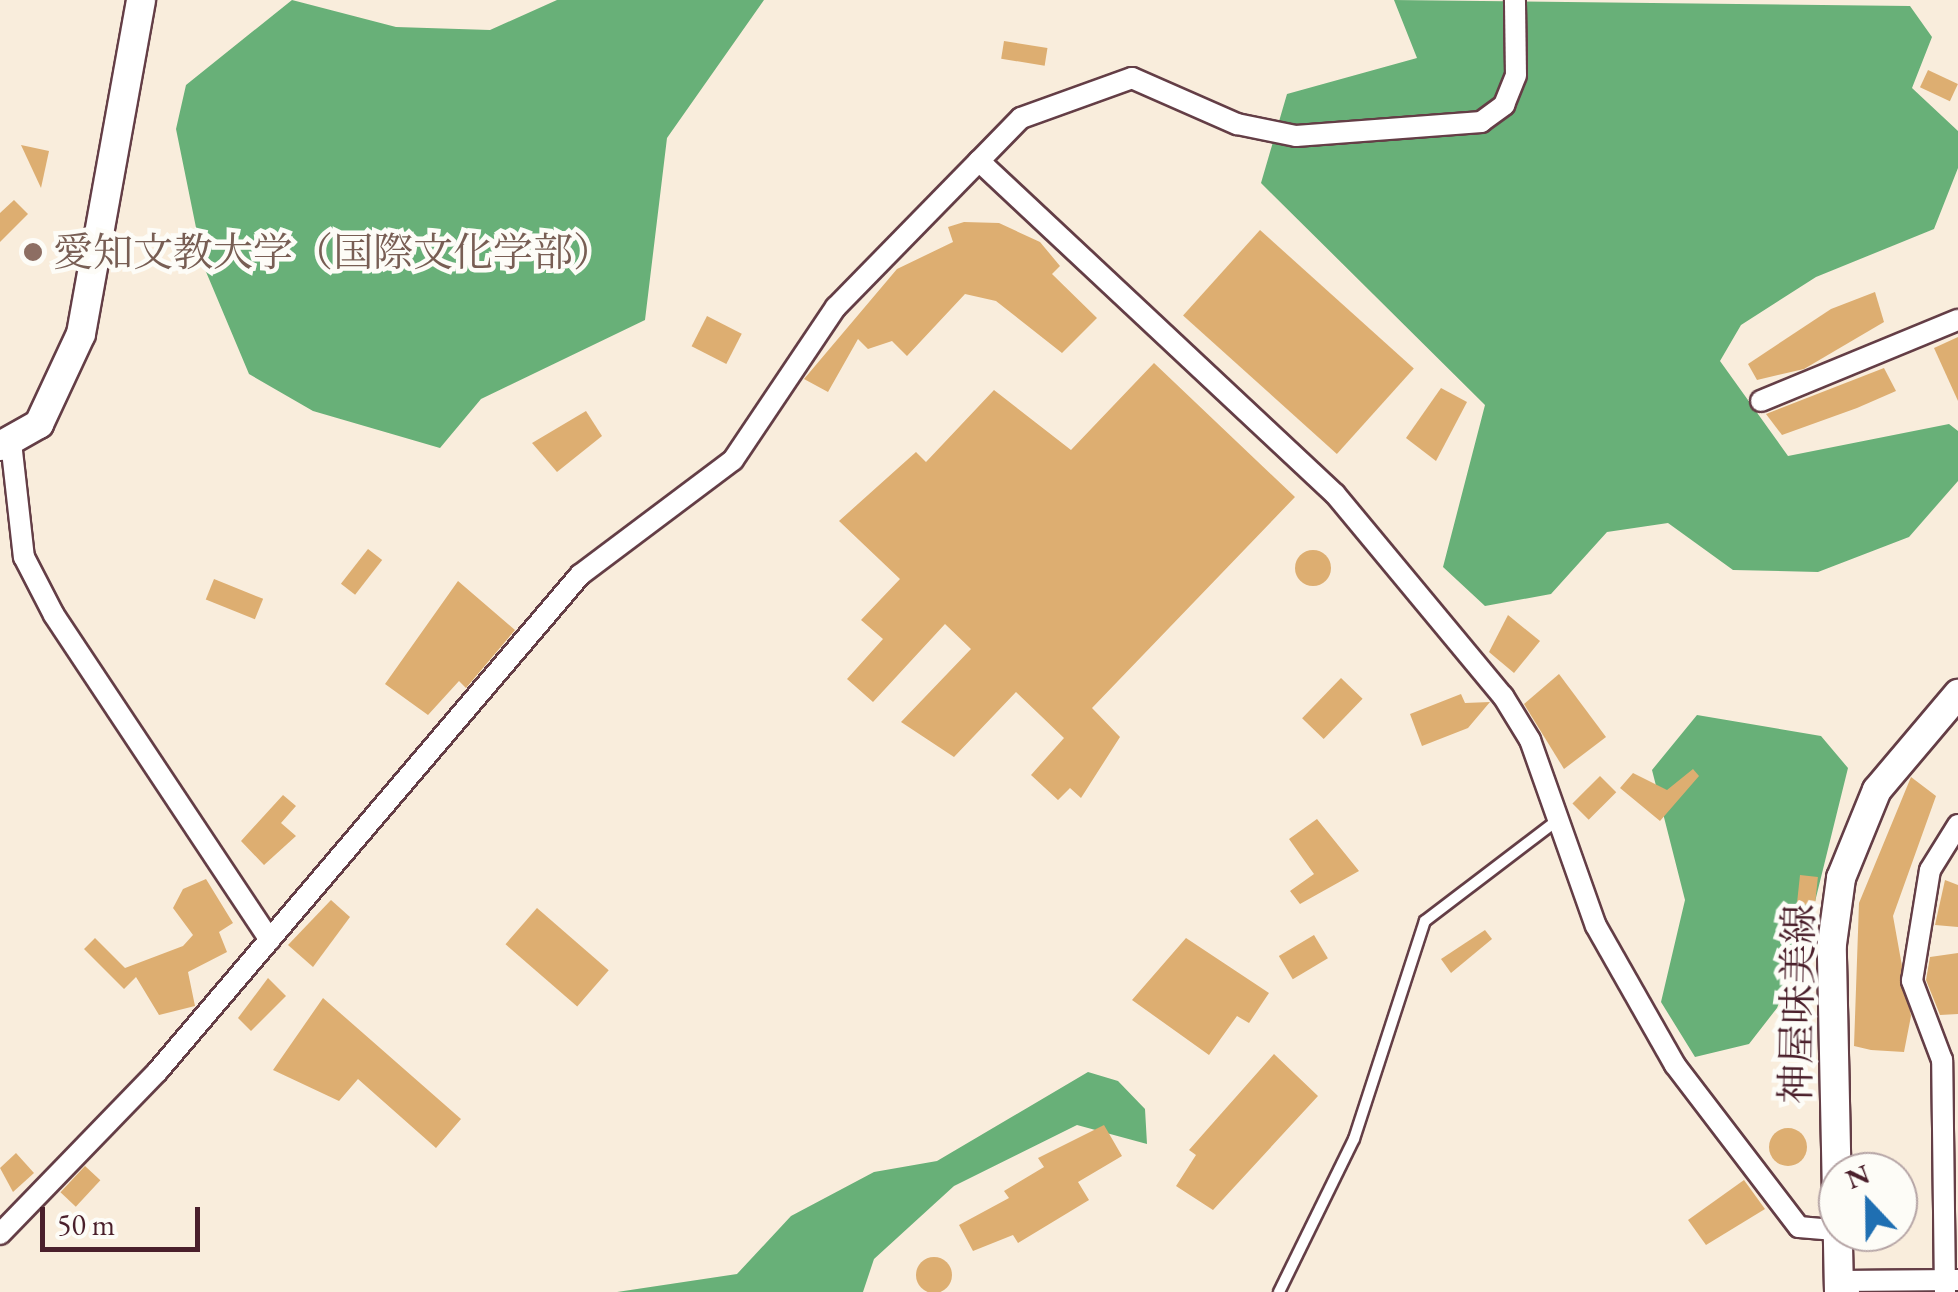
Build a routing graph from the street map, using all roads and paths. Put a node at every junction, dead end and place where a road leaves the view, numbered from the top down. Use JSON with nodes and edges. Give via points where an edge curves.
{"nodes":[{"id":1,"x":141,"y":0,"type":"edge"},
{"id":2,"x":1515,"y":0,"type":"edge"},
{"id":3,"x":979,"y":160,"type":"junction"},
{"id":4,"x":1958,"y":320,"type":"edge"},
{"id":5,"x":1761,"y":400,"type":"dead end"},
{"id":6,"x":6,"y":444,"type":"edge"},
{"id":7,"x":1958,"y":694,"type":"edge"},
{"id":8,"x":1555,"y":822,"type":"junction"},
{"id":9,"x":1958,"y":825,"type":"edge"},
{"id":10,"x":270,"y":940,"type":"junction"},
{"id":11,"x":1834,"y":1152,"type":"edge"},
{"id":12,"x":1818,"y":1229,"type":"edge"},
{"id":13,"x":0,"y":1234,"type":"edge"},
{"id":14,"x":1838,"y":1252,"type":"edge"},
{"id":15,"x":1948,"y":1284,"type":"edge"},
{"id":16,"x":1843,"y":1288,"type":"edge"},
{"id":17,"x":1279,"y":1292,"type":"edge"}],
"edges":[{"from":1,"to":6,"type":"main road","via":[[81,334],[39,424]]},
{"from":2,"to":3,"type":"street","via":[[1516,75],[1504,105],[1481,122],[1296,136],[1237,124],[1132,78],[1022,118]]},
{"from":3,"to":8,"type":"street","via":[[1359,522],[1503,696],[1530,740]]},
{"from":3,"to":10,"type":"street","via":[[836,307],[733,460],[580,575]]},
{"from":4,"to":5,"type":"street"},
{"from":6,"to":10,"type":"street","via":[[24,557],[54,615]]},
{"from":7,"to":11,"type":"main road","name":"神屋味美線","via":[[1877,790],[1840,878],[1832,944]]},
{"from":8,"to":12,"type":"street","via":[[1596,926],[1675,1066],[1799,1227]]},
{"from":8,"to":17,"type":"lane","via":[[1425,920],[1354,1139]]},
{"from":9,"to":15,"type":"street","via":[[1930,870],[1912,982],[1942,1060]]},
{"from":10,"to":13,"type":"street"},
{"from":14,"to":16,"type":"main road","name":"神屋味美線"},
{"from":15,"to":16,"type":"street"}]}
